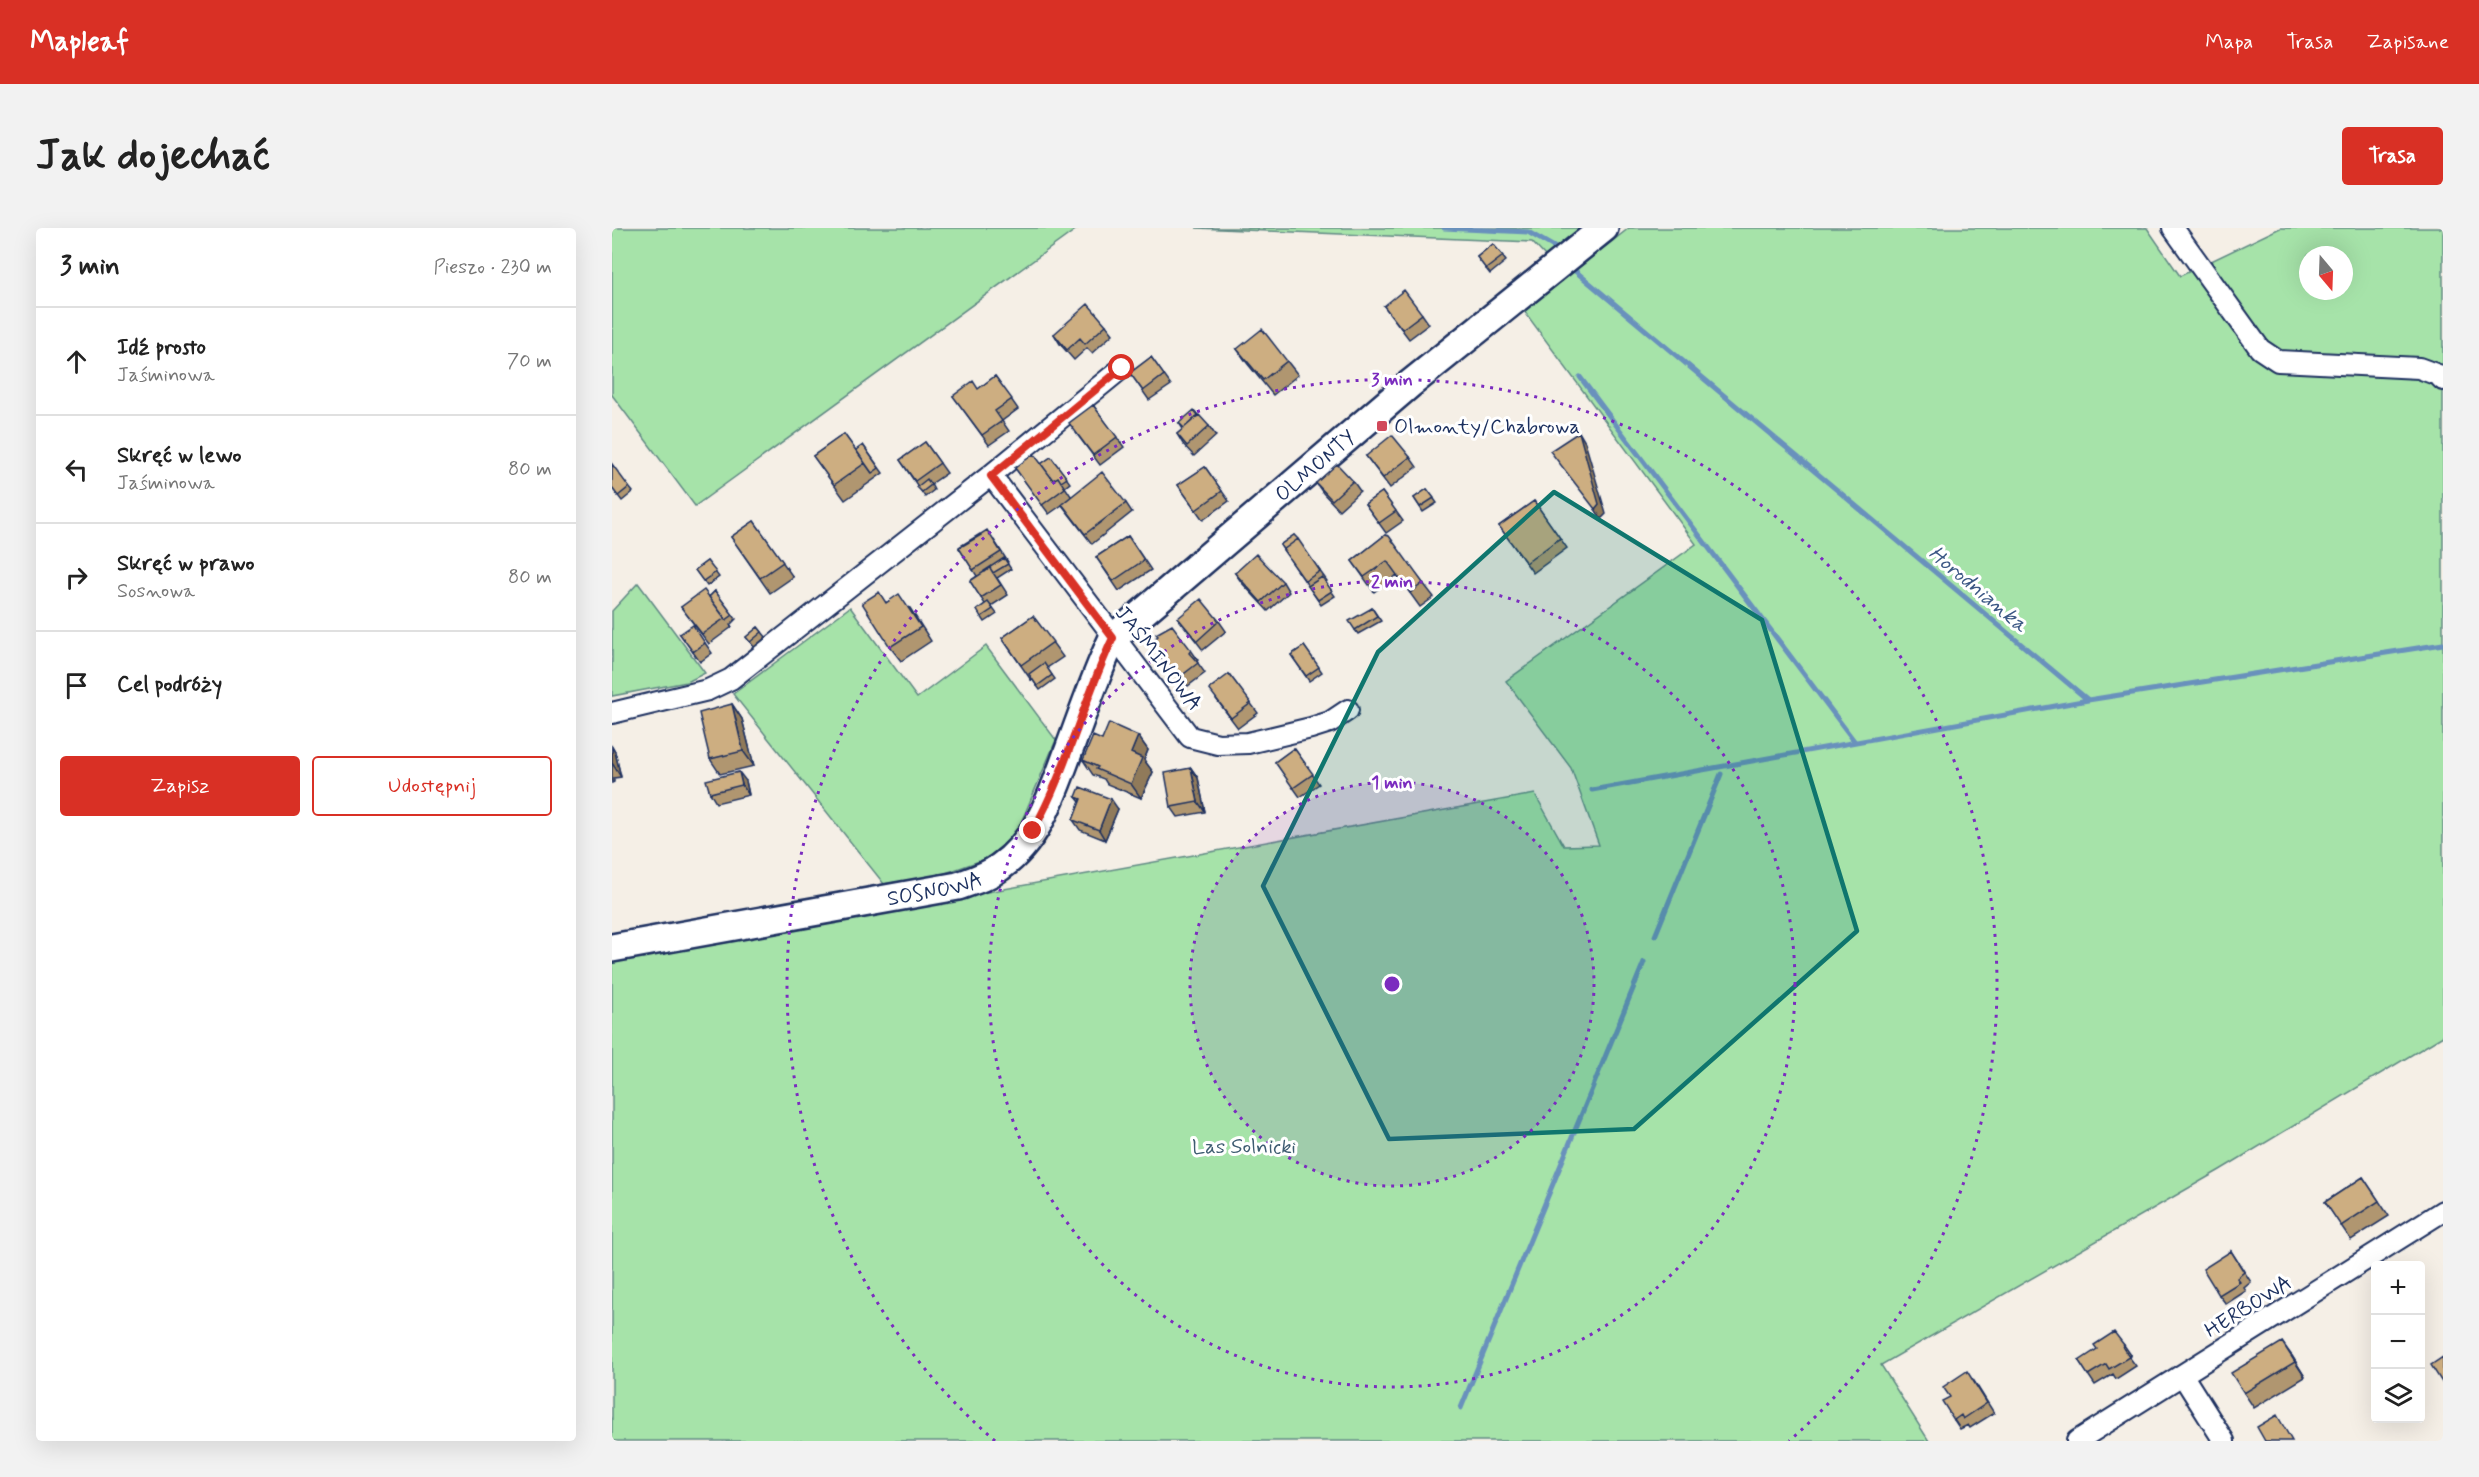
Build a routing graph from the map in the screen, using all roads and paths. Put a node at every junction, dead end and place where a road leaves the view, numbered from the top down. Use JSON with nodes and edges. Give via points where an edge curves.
{"nodes":[{"id":1,"x":1604,"y":228,"type":"edge"},
{"id":2,"x":2173,"y":228,"type":"edge"},
{"id":3,"x":1122,"y":368,"type":"dead end"},
{"id":4,"x":2443,"y":380,"type":"edge"},
{"id":5,"x":991,"y":476,"type":"junction"},
{"id":6,"x":1113,"y":638,"type":"junction"},
{"id":7,"x":1348,"y":710,"type":"dead end"},
{"id":8,"x":612,"y":713,"type":"edge"},
{"id":9,"x":612,"y":948,"type":"edge"},
{"id":10,"x":2443,"y":1211,"type":"edge"},
{"id":11,"x":2183,"y":1376,"type":"junction"},
{"id":12,"x":2077,"y":1441,"type":"edge"},
{"id":13,"x":2224,"y":1441,"type":"edge"}],
"edges":[{"from":1,"to":6,"type":"street","name":"OLMONTY","via":[[1410,384]]},
{"from":2,"to":4,"type":"street","via":[[2260,349],[2278,361],[2419,368]]},
{"from":3,"to":5,"type":"street"},
{"from":5,"to":6,"type":"street","name":"JAŚMINOWA"},
{"from":5,"to":8,"type":"street","via":[[731,679],[708,690]]},
{"from":6,"to":7,"type":"street","name":"JAŚMINOWA","via":[[1190,737],[1218,744],[1248,742],[1330,722]]},
{"from":6,"to":9,"type":"street","name":"SOSNOWA","via":[[1049,802],[1019,851],[1000,867],[958,886]]},
{"from":10,"to":11,"type":"street","name":"HERBOWA"},
{"from":11,"to":12,"type":"street","name":"HERBOWA"},
{"from":11,"to":13,"type":"street"}]}
